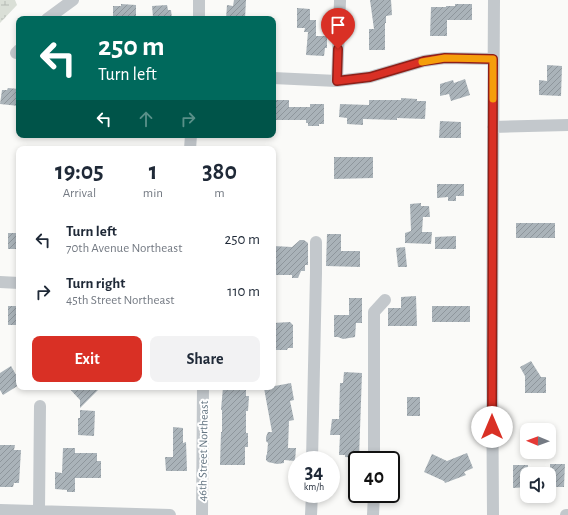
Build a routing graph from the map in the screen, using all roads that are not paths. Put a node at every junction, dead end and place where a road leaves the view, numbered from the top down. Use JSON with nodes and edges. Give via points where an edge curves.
{"nodes":[{"id":1,"x":73,"y":0,"type":"edge"},
{"id":2,"x":199,"y":0,"type":"edge"},
{"id":3,"x":494,"y":0,"type":"edge"},
{"id":4,"x":340,"y":1,"type":"dead end"},
{"id":5,"x":51,"y":16,"type":"edge"},
{"id":6,"x":199,"y":16,"type":"edge"},
{"id":7,"x":493,"y":59,"type":"junction"},
{"id":8,"x":276,"y":78,"type":"edge"},
{"id":9,"x":337,"y":81,"type":"junction"},
{"id":10,"x":568,"y":125,"type":"edge"},
{"id":11,"x":493,"y":127,"type":"junction"},
{"id":12,"x":316,"y":242,"type":"dead end"},
{"id":13,"x":0,"y":282,"type":"edge"},
{"id":14,"x":16,"y":283,"type":"edge"},
{"id":15,"x":385,"y":300,"type":"dead end"},
{"id":16,"x":203,"y":390,"type":"edge"},
{"id":17,"x":40,"y":406,"type":"dead end"},
{"id":18,"x":312,"y":451,"type":"edge"},
{"id":19,"x":374,"y":451,"type":"edge"},
{"id":20,"x":312,"y":503,"type":"edge"},
{"id":21,"x":374,"y":503,"type":"edge"},
{"id":22,"x":39,"y":510,"type":"junction"},
{"id":23,"x":4,"y":511,"type":"edge"},
{"id":24,"x":170,"y":515,"type":"edge"},
{"id":25,"x":202,"y":515,"type":"edge"},
{"id":26,"x":311,"y":515,"type":"edge"},
{"id":27,"x":374,"y":515,"type":"edge"},
{"id":28,"x":493,"y":515,"type":"edge"}],
"edges":[{"from":1,"to":5,"type":"street"},
{"from":2,"to":6,"type":"street"},
{"from":3,"to":7,"type":"street"},
{"from":4,"to":9,"type":"street"},
{"from":7,"to":9,"type":"street","via":[[445,58],[424,61],[370,77]]},
{"from":7,"to":11,"type":"street"},
{"from":8,"to":9,"type":"street"},
{"from":10,"to":11,"type":"street"},
{"from":11,"to":28,"type":"street"},
{"from":12,"to":18,"type":"street"},
{"from":13,"to":14,"type":"street"},
{"from":15,"to":19,"type":"street","via":[[374,312]]},
{"from":16,"to":25,"type":"street","name":"46th Street Northeast"},
{"from":17,"to":22,"type":"street"},
{"from":20,"to":26,"type":"street"},
{"from":21,"to":27,"type":"street"},
{"from":22,"to":23,"type":"street"},
{"from":22,"to":24,"type":"street"}]}
